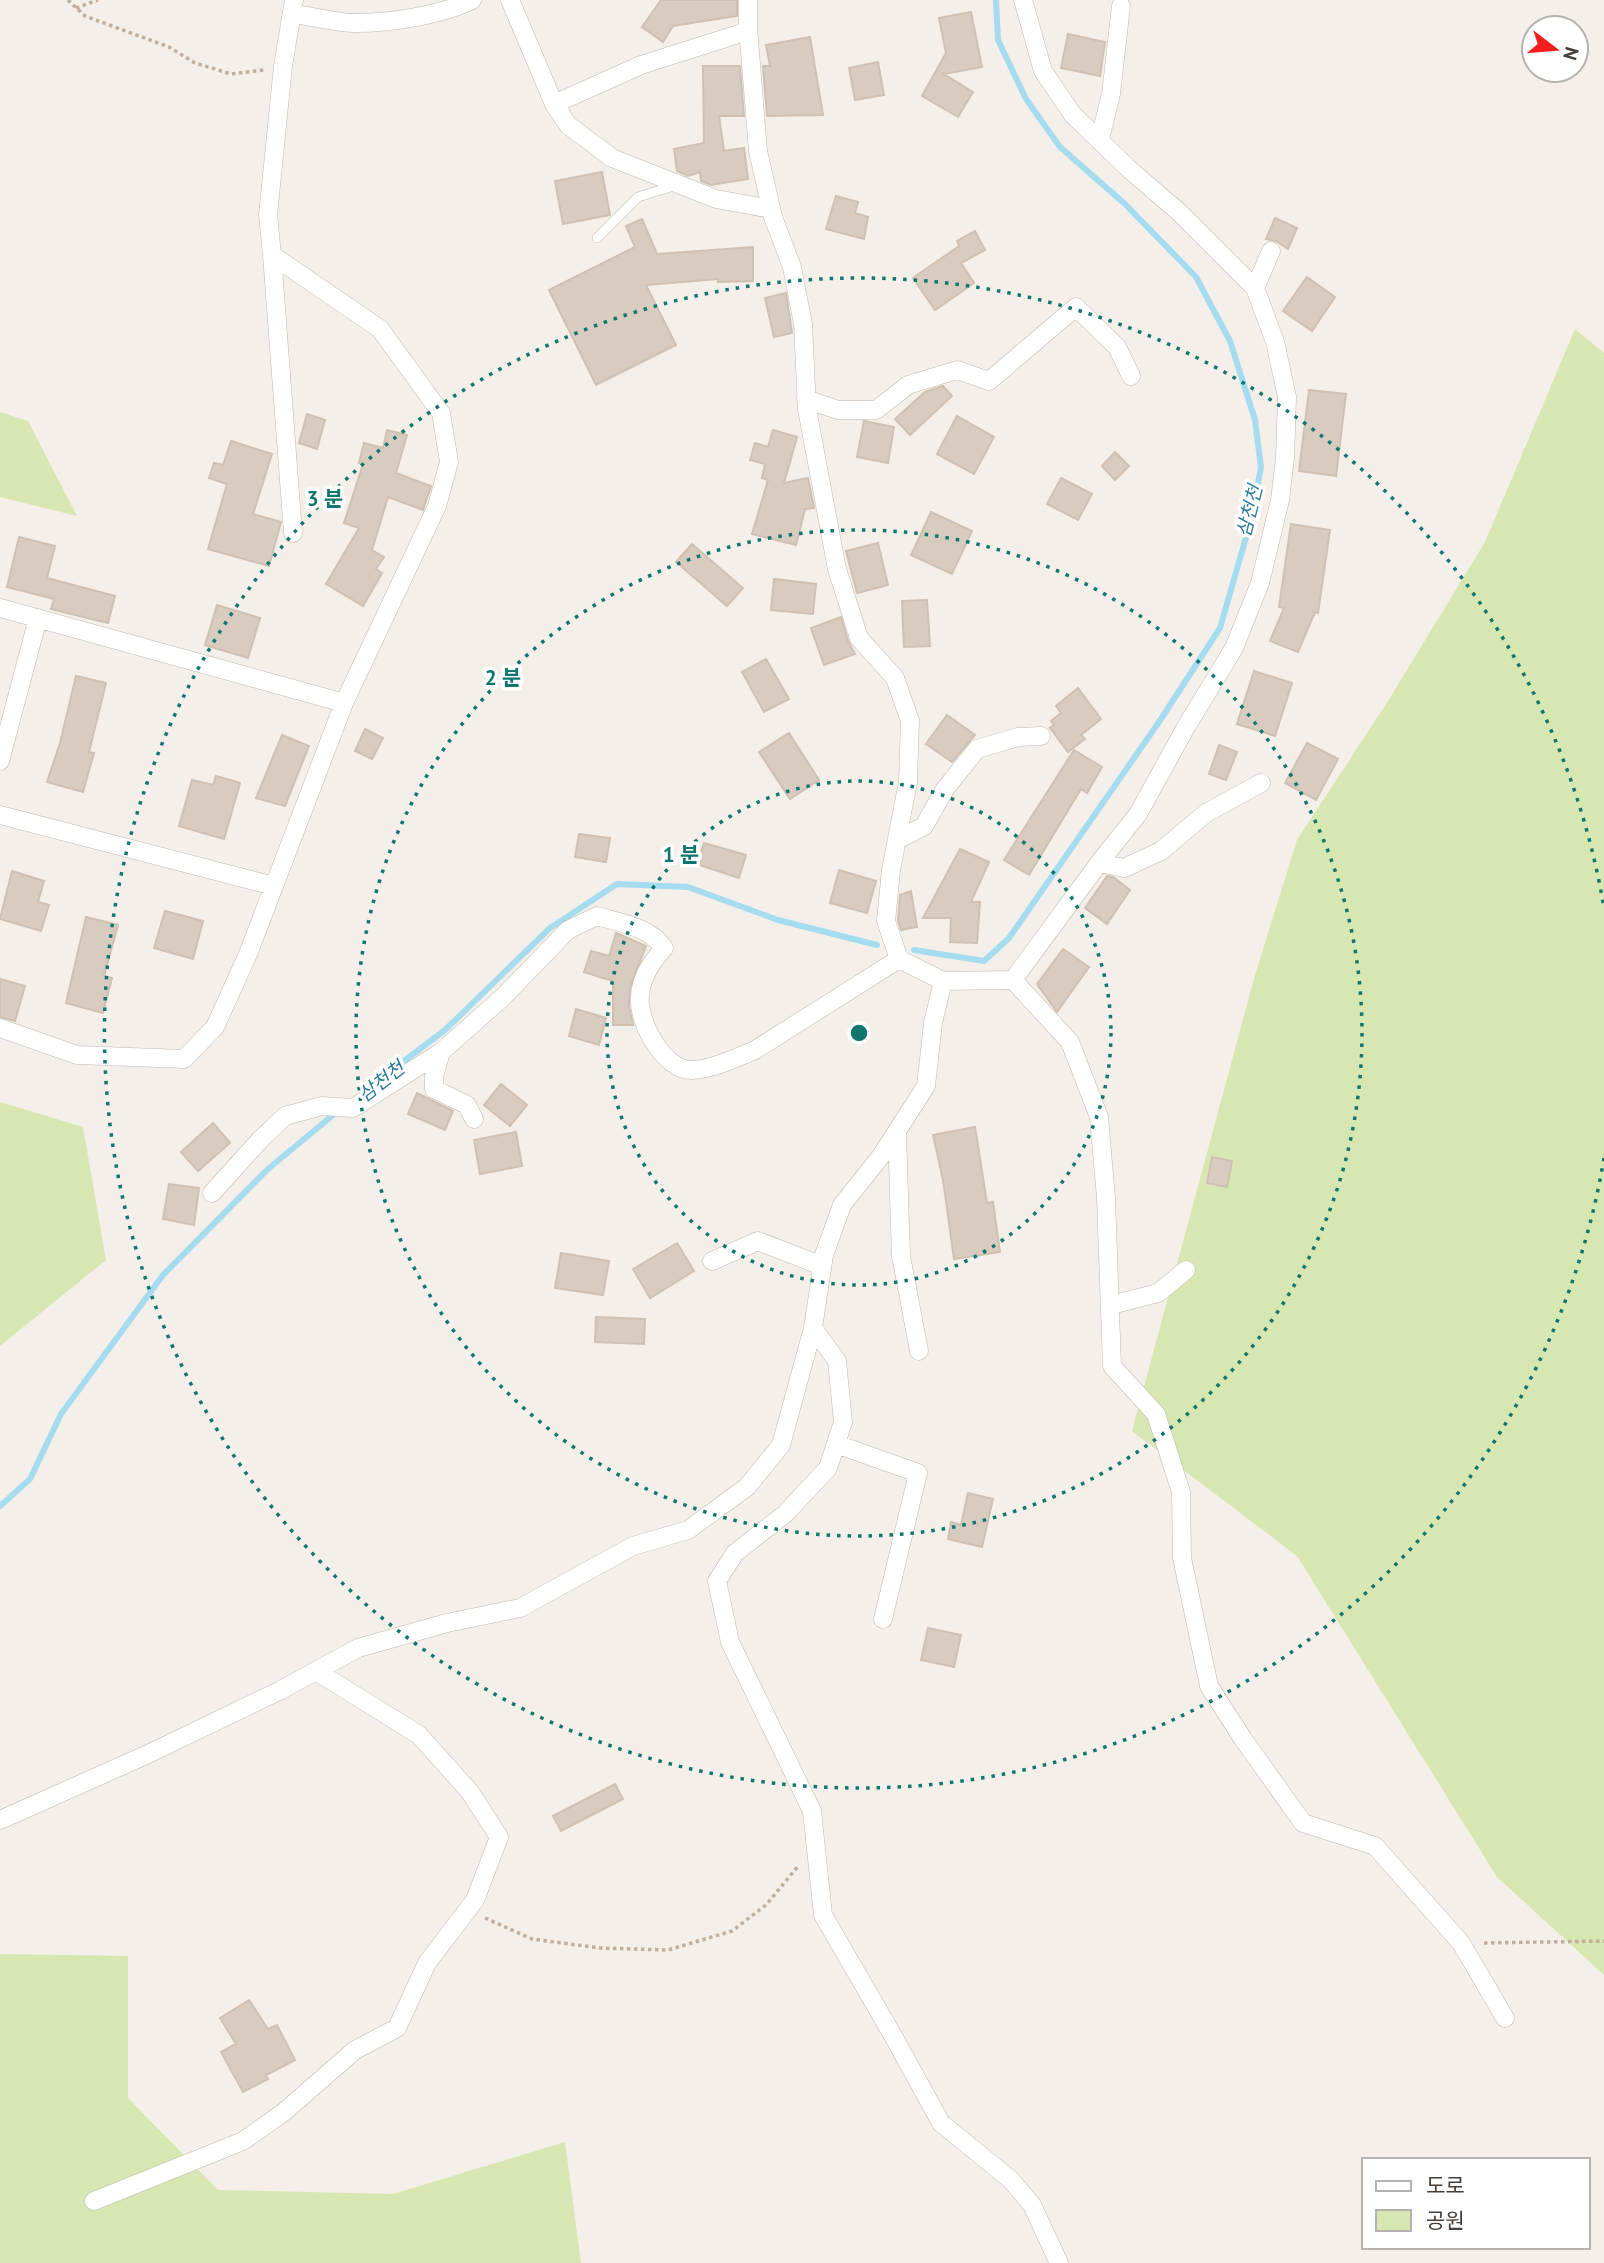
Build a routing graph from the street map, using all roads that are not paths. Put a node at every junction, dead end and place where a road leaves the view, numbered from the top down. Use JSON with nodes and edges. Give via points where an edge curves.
{"nodes":[{"id":1,"x":472,"y":0,"type":"edge"},
{"id":2,"x":510,"y":0,"type":"edge"},
{"id":3,"x":748,"y":0,"type":"edge"},
{"id":4,"x":1023,"y":0,"type":"edge"},
{"id":5,"x":1121,"y":6,"type":"dead end"},
{"id":6,"x":293,"y":7,"type":"edge"},
{"id":7,"x":748,"y":31,"type":"junction"},
{"id":8,"x":555,"y":104,"type":"junction"},
{"id":9,"x":1100,"y":139,"type":"junction"},
{"id":10,"x":679,"y":184,"type":"junction"},
{"id":11,"x":771,"y":209,"type":"junction"},
{"id":12,"x":597,"y":238,"type":"dead end"},
{"id":13,"x":1271,"y":251,"type":"dead end"},
{"id":14,"x":272,"y":255,"type":"junction"},
{"id":15,"x":1255,"y":288,"type":"junction"},
{"id":16,"x":1131,"y":376,"type":"dead end"},
{"id":17,"x":807,"y":399,"type":"junction"},
{"id":18,"x":293,"y":534,"type":"dead end"},
{"id":19,"x":0,"y":608,"type":"edge"},
{"id":20,"x":38,"y":618,"type":"junction"},
{"id":21,"x":344,"y":703,"type":"junction"},
{"id":22,"x":1041,"y":736,"type":"dead end"},
{"id":23,"x":0,"y":761,"type":"edge"},
{"id":24,"x":1261,"y":783,"type":"dead end"},
{"id":25,"x":0,"y":815,"type":"edge"},
{"id":26,"x":897,"y":840,"type":"junction"},
{"id":27,"x":1099,"y":863,"type":"junction"},
{"id":28,"x":274,"y":886,"type":"junction"},
{"id":29,"x":899,"y":959,"type":"junction"},
{"id":30,"x":1013,"y":980,"type":"junction"},
{"id":31,"x":943,"y":981,"type":"junction"},
{"id":32,"x":0,"y":1028,"type":"edge"},
{"id":33,"x":441,"y":1052,"type":"junction"},
{"id":34,"x":474,"y":1119,"type":"dead end"},
{"id":35,"x":897,"y":1132,"type":"junction"},
{"id":36,"x":212,"y":1193,"type":"dead end"},
{"id":37,"x":712,"y":1261,"type":"dead end"},
{"id":38,"x":822,"y":1266,"type":"junction"},
{"id":39,"x":1186,"y":1270,"type":"dead end"},
{"id":40,"x":1111,"y":1305,"type":"junction"},
{"id":41,"x":813,"y":1328,"type":"junction"},
{"id":42,"x":919,"y":1351,"type":"dead end"},
{"id":43,"x":835,"y":1444,"type":"junction"},
{"id":44,"x":883,"y":1619,"type":"dead end"},
{"id":45,"x":316,"y":1671,"type":"junction"},
{"id":46,"x":0,"y":1820,"type":"edge"},
{"id":47,"x":1505,"y":2018,"type":"dead end"},
{"id":48,"x":94,"y":2201,"type":"dead end"},
{"id":49,"x":1059,"y":2263,"type":"edge"}],
"edges":[{"from":1,"to":6,"type":"street","via":[[456,8],[355,23]]},
{"from":2,"to":8,"type":"street"},
{"from":3,"to":7,"type":"street"},
{"from":4,"to":9,"type":"street","via":[[1043,71],[1073,115]]},
{"from":5,"to":9,"type":"street","via":[[1111,94]]},
{"from":6,"to":14,"type":"street","via":[[268,215]]},
{"from":7,"to":8,"type":"street","via":[[641,65]]},
{"from":7,"to":11,"type":"street","via":[[758,151]]},
{"from":8,"to":10,"type":"street","via":[[568,125],[612,158]]},
{"from":9,"to":15,"type":"street"},
{"from":10,"to":11,"type":"street","via":[[716,199]]},
{"from":10,"to":12,"type":"lane","via":[[638,197]]},
{"from":11,"to":17,"type":"street","via":[[792,267],[801,312]]},
{"from":13,"to":15,"type":"street"},
{"from":14,"to":18,"type":"street"},
{"from":14,"to":21,"type":"street","via":[[380,330],[441,413],[449,462],[437,506]]},
{"from":15,"to":27,"type":"street","via":[[1275,342],[1287,397],[1280,500],[1260,583],[1234,648],[1138,814]]},
{"from":16,"to":17,"type":"street","via":[[1117,346],[1076,307],[989,381],[957,370],[908,385],[876,410],[838,410]]},
{"from":17,"to":26,"type":"street","via":[[837,569],[859,639],[895,678],[910,721],[908,782]]},
{"from":19,"to":20,"type":"street"},
{"from":20,"to":21,"type":"street"},
{"from":20,"to":23,"type":"street"},
{"from":21,"to":28,"type":"street"},
{"from":22,"to":26,"type":"street","via":[[1018,737],[977,749],[945,789],[924,826]]},
{"from":24,"to":27,"type":"street","via":[[1206,813],[1161,851],[1124,868]]},
{"from":25,"to":28,"type":"street"},
{"from":26,"to":29,"type":"street","via":[[887,921]]},
{"from":27,"to":30,"type":"street"},
{"from":28,"to":32,"type":"street","via":[[215,1027],[184,1059],[77,1055]]},
{"from":29,"to":31,"type":"street"},
{"from":29,"to":33,"type":"street","via":[[755,1050],[691,1070],[675,1065],[656,1045],[640,1015],[640,995],[651,962],[664,948],[657,937],[597,916],[568,930]]},
{"from":30,"to":31,"type":"street"},
{"from":30,"to":40,"type":"street","via":[[1069,1042],[1099,1117]]},
{"from":31,"to":35,"type":"street","via":[[926,1086]]},
{"from":33,"to":34,"type":"street","via":[[434,1089],[467,1105]]},
{"from":33,"to":36,"type":"street","via":[[353,1108],[325,1106],[285,1116]]},
{"from":35,"to":38,"type":"street","via":[[842,1205]]},
{"from":35,"to":42,"type":"street","via":[[901,1256]]},
{"from":37,"to":38,"type":"street","via":[[758,1241]]},
{"from":38,"to":41,"type":"street"},
{"from":39,"to":40,"type":"street","via":[[1158,1293]]},
{"from":40,"to":47,"type":"street","via":[[1112,1366],[1156,1414],[1181,1492],[1182,1558],[1209,1686],[1303,1823],[1375,1846],[1461,1943]]},
{"from":41,"to":43,"type":"street","via":[[837,1361],[843,1422]]},
{"from":41,"to":45,"type":"street","via":[[781,1445],[747,1487],[688,1530],[633,1546],[520,1608],[447,1622],[358,1648]]},
{"from":43,"to":44,"type":"street","via":[[918,1473]]},
{"from":43,"to":49,"type":"street","via":[[828,1468],[785,1514],[735,1553],[717,1581],[730,1642],[812,1811],[823,1914],[941,2123],[1018,2188],[1032,2205]]},
{"from":45,"to":46,"type":"street"},
{"from":45,"to":48,"type":"street","via":[[419,1735],[470,1792],[499,1837],[475,1900],[427,1964],[397,2028],[355,2050],[243,2141]]}]}
